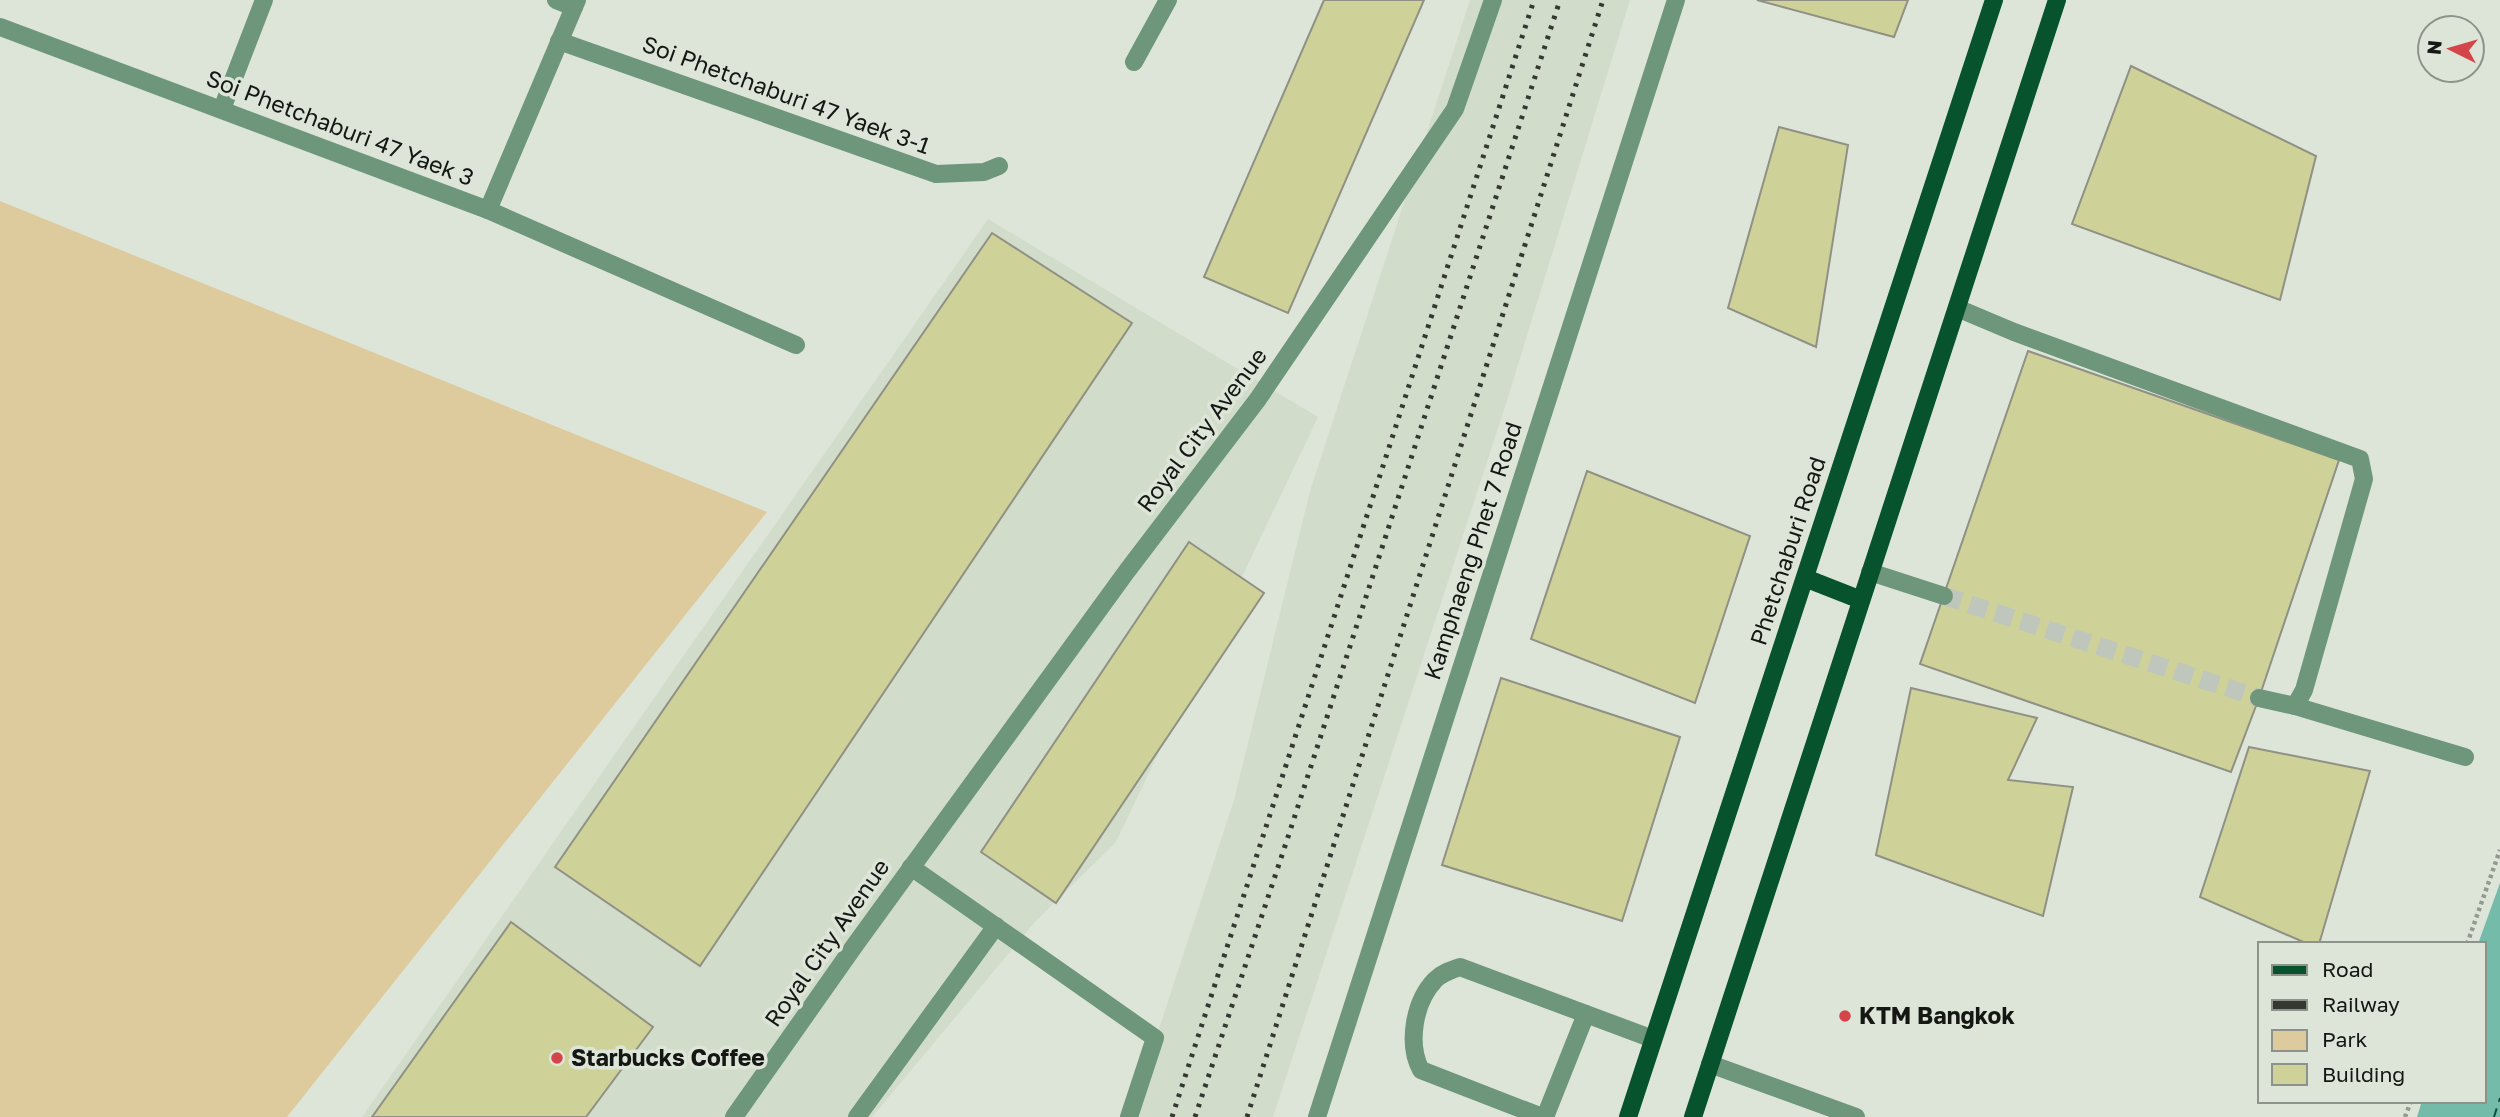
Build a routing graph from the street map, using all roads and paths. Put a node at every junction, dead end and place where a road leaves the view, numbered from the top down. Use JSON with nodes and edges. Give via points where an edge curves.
{"nodes":[{"id":1,"x":264,"y":0,"type":"edge"},
{"id":2,"x":556,"y":0,"type":"edge"},
{"id":3,"x":1168,"y":0,"type":"edge"},
{"id":4,"x":1493,"y":0,"type":"edge"},
{"id":5,"x":1676,"y":0,"type":"edge"},
{"id":6,"x":1994,"y":0,"type":"edge"},
{"id":7,"x":2057,"y":0,"type":"edge"},
{"id":8,"x":575,"y":4,"type":"edge"},
{"id":9,"x":0,"y":27,"type":"edge"},
{"id":10,"x":559,"y":41,"type":"junction"},
{"id":11,"x":1134,"y":62,"type":"dead end"},
{"id":12,"x":222,"y":109,"type":"junction"},
{"id":13,"x":999,"y":166,"type":"dead end"},
{"id":14,"x":488,"y":210,"type":"junction"},
{"id":15,"x":1958,"y":308,"type":"junction"},
{"id":16,"x":796,"y":345,"type":"dead end"},
{"id":17,"x":1870,"y":572,"type":"junction"},
{"id":18,"x":1805,"y":578,"type":"junction"},
{"id":19,"x":1944,"y":596,"type":"tunnel mouth"},
{"id":20,"x":1861,"y":600,"type":"junction"},
{"id":21,"x":2259,"y":698,"type":"tunnel mouth"},
{"id":22,"x":2295,"y":706,"type":"junction"},
{"id":23,"x":2465,"y":757,"type":"dead end"},
{"id":24,"x":2500,"y":850,"type":"edge"},
{"id":25,"x":911,"y":867,"type":"junction"},
{"id":26,"x":996,"y":926,"type":"junction"},
{"id":27,"x":2468,"y":942,"type":"edge"},
{"id":28,"x":1586,"y":1014,"type":"junction"},
{"id":29,"x":1653,"y":1039,"type":"junction"},
{"id":30,"x":1710,"y":1064,"type":"junction"},
{"id":31,"x":734,"y":1117,"type":"edge"},
{"id":32,"x":857,"y":1117,"type":"edge"},
{"id":33,"x":1129,"y":1117,"type":"edge"},
{"id":34,"x":1317,"y":1117,"type":"edge"},
{"id":35,"x":1544,"y":1117,"type":"edge"},
{"id":36,"x":1628,"y":1117,"type":"edge"},
{"id":37,"x":1693,"y":1117,"type":"edge"},
{"id":38,"x":1856,"y":1117,"type":"edge"}],
"edges":[{"from":1,"to":12,"type":"street"},
{"from":2,"to":8,"type":"street"},
{"from":3,"to":11,"type":"street"},
{"from":4,"to":25,"type":"street","name":"Royal City Avenue","via":[[1455,109],[1258,399]]},
{"from":5,"to":34,"type":"street","name":"Kamphaeng Phet 7 Road"},
{"from":6,"to":18,"type":"main road","name":"Phetchaburi Road"},
{"from":7,"to":15,"type":"main road"},
{"from":8,"to":10,"type":"street","name":"Soi Phetchaburi 47 Yaek 3"},
{"from":9,"to":12,"type":"street","name":"Soi Phetchaburi 47 Yaek 3"},
{"from":10,"to":13,"type":"street","name":"Soi Phetchaburi 47 Yaek 3-1","via":[[936,174],[984,172]]},
{"from":10,"to":14,"type":"street","name":"Soi Phetchaburi 47 Yaek 3"},
{"from":12,"to":14,"type":"street","name":"Soi Phetchaburi 47 Yaek 3"},
{"from":14,"to":16,"type":"street"},
{"from":15,"to":17,"type":"main road"},
{"from":15,"to":22,"type":"street","via":[[2360,459],[2364,479],[2304,690]]},
{"from":17,"to":19,"type":"street"},
{"from":17,"to":20,"type":"main road"},
{"from":18,"to":20,"type":"main road"},
{"from":18,"to":29,"type":"main road","name":"Phetchaburi Road"},
{"from":20,"to":30,"type":"main road"},
{"from":21,"to":22,"type":"street"},
{"from":22,"to":23,"type":"street"},
{"from":24,"to":27,"type":"path"},
{"from":25,"to":26,"type":"street","name":"Royal City Avenue"},
{"from":25,"to":31,"type":"street","name":"Royal City Avenue"},
{"from":26,"to":32,"type":"street"},
{"from":26,"to":33,"type":"street","name":"Royal City Avenue","via":[[1155,1038]]},
{"from":28,"to":29,"type":"street"},
{"from":28,"to":35,"type":"street"},
{"from":28,"to":35,"type":"street","via":[[1460,967],[1435,980],[1423,998],[1413,1039],[1421,1070]]},
{"from":29,"to":36,"type":"main road","name":"Phetchaburi Road"},
{"from":30,"to":37,"type":"main road"},
{"from":30,"to":38,"type":"street"}]}
